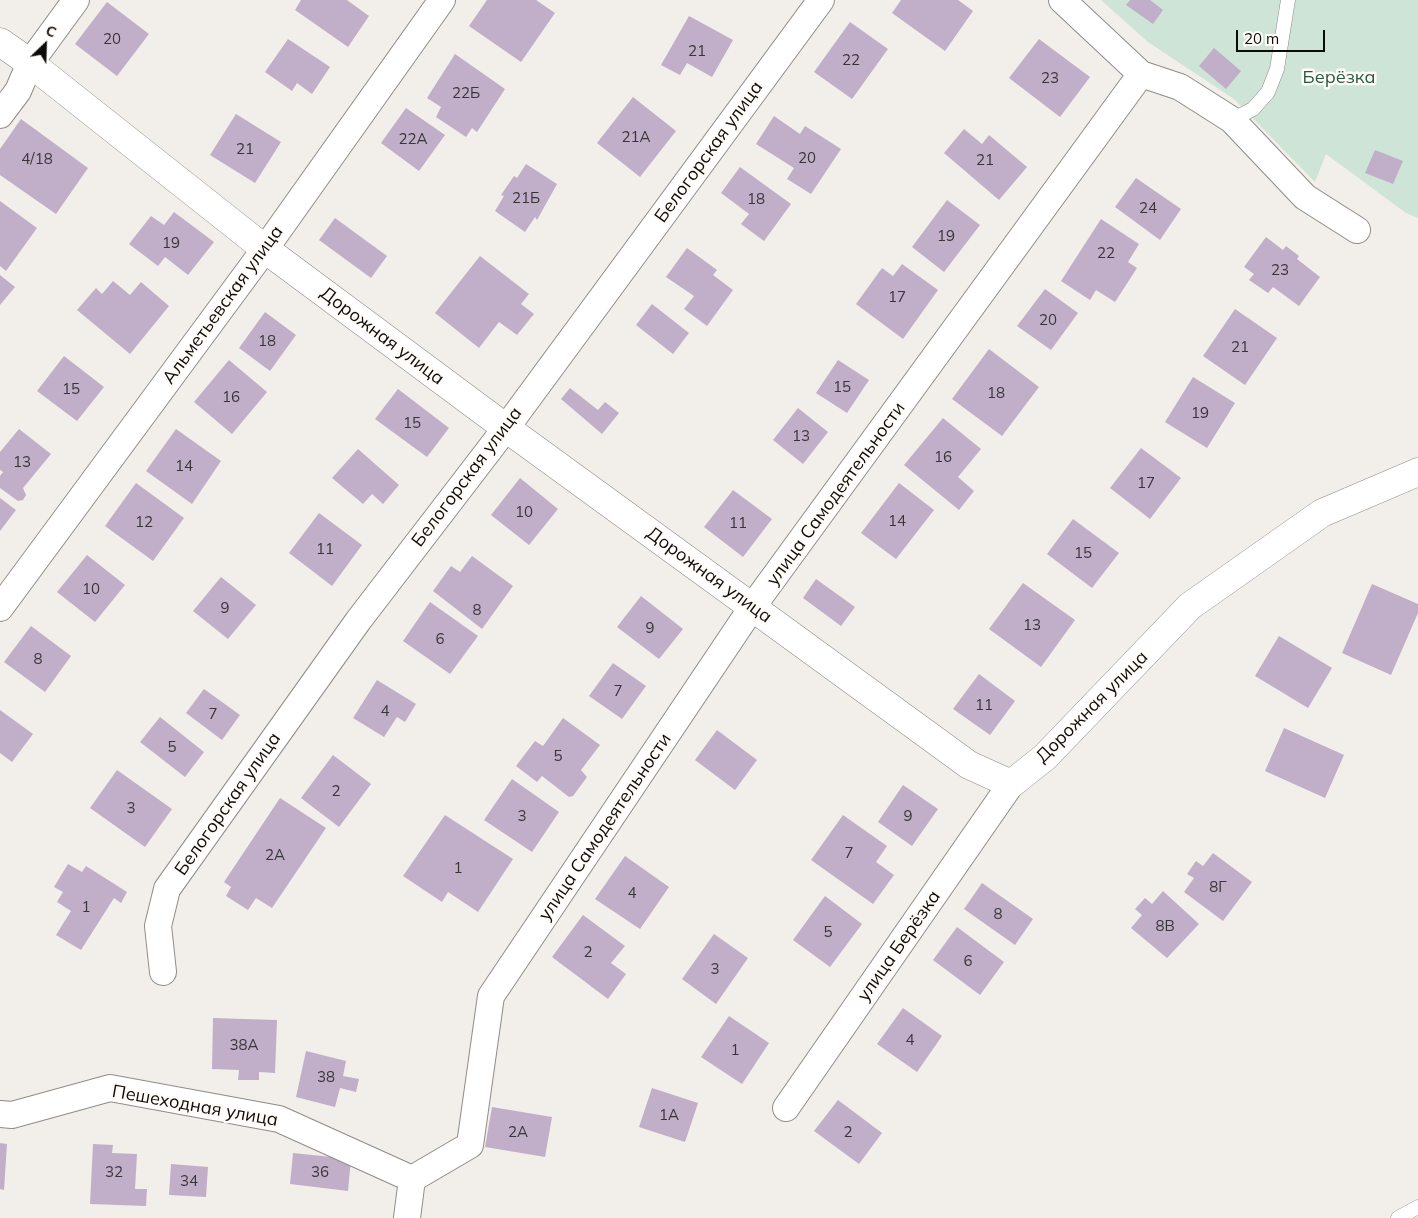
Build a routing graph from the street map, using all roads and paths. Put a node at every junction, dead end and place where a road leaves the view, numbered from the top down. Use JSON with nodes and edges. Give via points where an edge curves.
{"nodes":[{"id":1,"x":76,"y":0,"type":"edge"},
{"id":2,"x":442,"y":0,"type":"edge"},
{"id":3,"x":821,"y":0,"type":"edge"},
{"id":4,"x":1062,"y":0,"type":"edge"},
{"id":5,"x":1288,"y":0,"type":"edge"},
{"id":6,"x":0,"y":42,"type":"edge"},
{"id":7,"x":30,"y":63,"type":"junction"},
{"id":8,"x":1141,"y":74,"type":"junction"},
{"id":9,"x":0,"y":115,"type":"edge"},
{"id":10,"x":1232,"y":120,"type":"junction"},
{"id":11,"x":1357,"y":230,"type":"dead end"},
{"id":12,"x":265,"y":248,"type":"junction"},
{"id":13,"x":506,"y":428,"type":"junction"},
{"id":14,"x":1418,"y":472,"type":"edge"},
{"id":15,"x":754,"y":606,"type":"junction"},
{"id":16,"x":0,"y":608,"type":"edge"},
{"id":17,"x":1011,"y":784,"type":"junction"},
{"id":18,"x":164,"y":972,"type":"dead end"},
{"id":19,"x":786,"y":1108,"type":"dead end"},
{"id":20,"x":0,"y":1114,"type":"edge"},
{"id":21,"x":412,"y":1179,"type":"junction"},
{"id":22,"x":1418,"y":1207,"type":"edge"},
{"id":23,"x":406,"y":1218,"type":"edge"},
{"id":24,"x":1398,"y":1218,"type":"edge"}],
"edges":[{"from":1,"to":7,"type":"street"},
{"from":2,"to":12,"type":"street","name":"Альметьевская улица"},
{"from":3,"to":13,"type":"street","name":"Белогорская улица"},
{"from":4,"to":8,"type":"street"},
{"from":5,"to":10,"type":"lane","via":[[1277,69],[1268,92],[1253,109]]},
{"from":6,"to":7,"type":"street","name":"Дорожная улица"},
{"from":7,"to":9,"type":"street","via":[[18,91]]},
{"from":7,"to":12,"type":"street","name":"Дорожная улица"},
{"from":8,"to":10,"type":"street","via":[[1180,87]]},
{"from":8,"to":15,"type":"street","name":"улица Самодеятельности"},
{"from":10,"to":11,"type":"street","via":[[1305,197]]},
{"from":12,"to":13,"type":"street","name":"Дорожная улица"},
{"from":12,"to":16,"type":"street","name":"Альметьевская улица"},
{"from":13,"to":15,"type":"street","name":"Дорожная улица"},
{"from":13,"to":18,"type":"street","name":"Белогорская улица","via":[[358,621],[167,889],[158,926]]},
{"from":14,"to":17,"type":"street","name":"Дорожная улица","via":[[1322,513],[1190,606],[1045,757]]},
{"from":15,"to":17,"type":"street","name":"Дорожная улица","via":[[969,765]]},
{"from":15,"to":21,"type":"street","name":"улица Самодеятельности","via":[[491,996],[470,1145]]},
{"from":17,"to":19,"type":"street","name":"улица Берёзка"},
{"from":20,"to":21,"type":"street","name":"Пешеходная улица","via":[[12,1115],[110,1088],[279,1119]]},
{"from":21,"to":23,"type":"street"},
{"from":22,"to":24,"type":"lane"}]}
